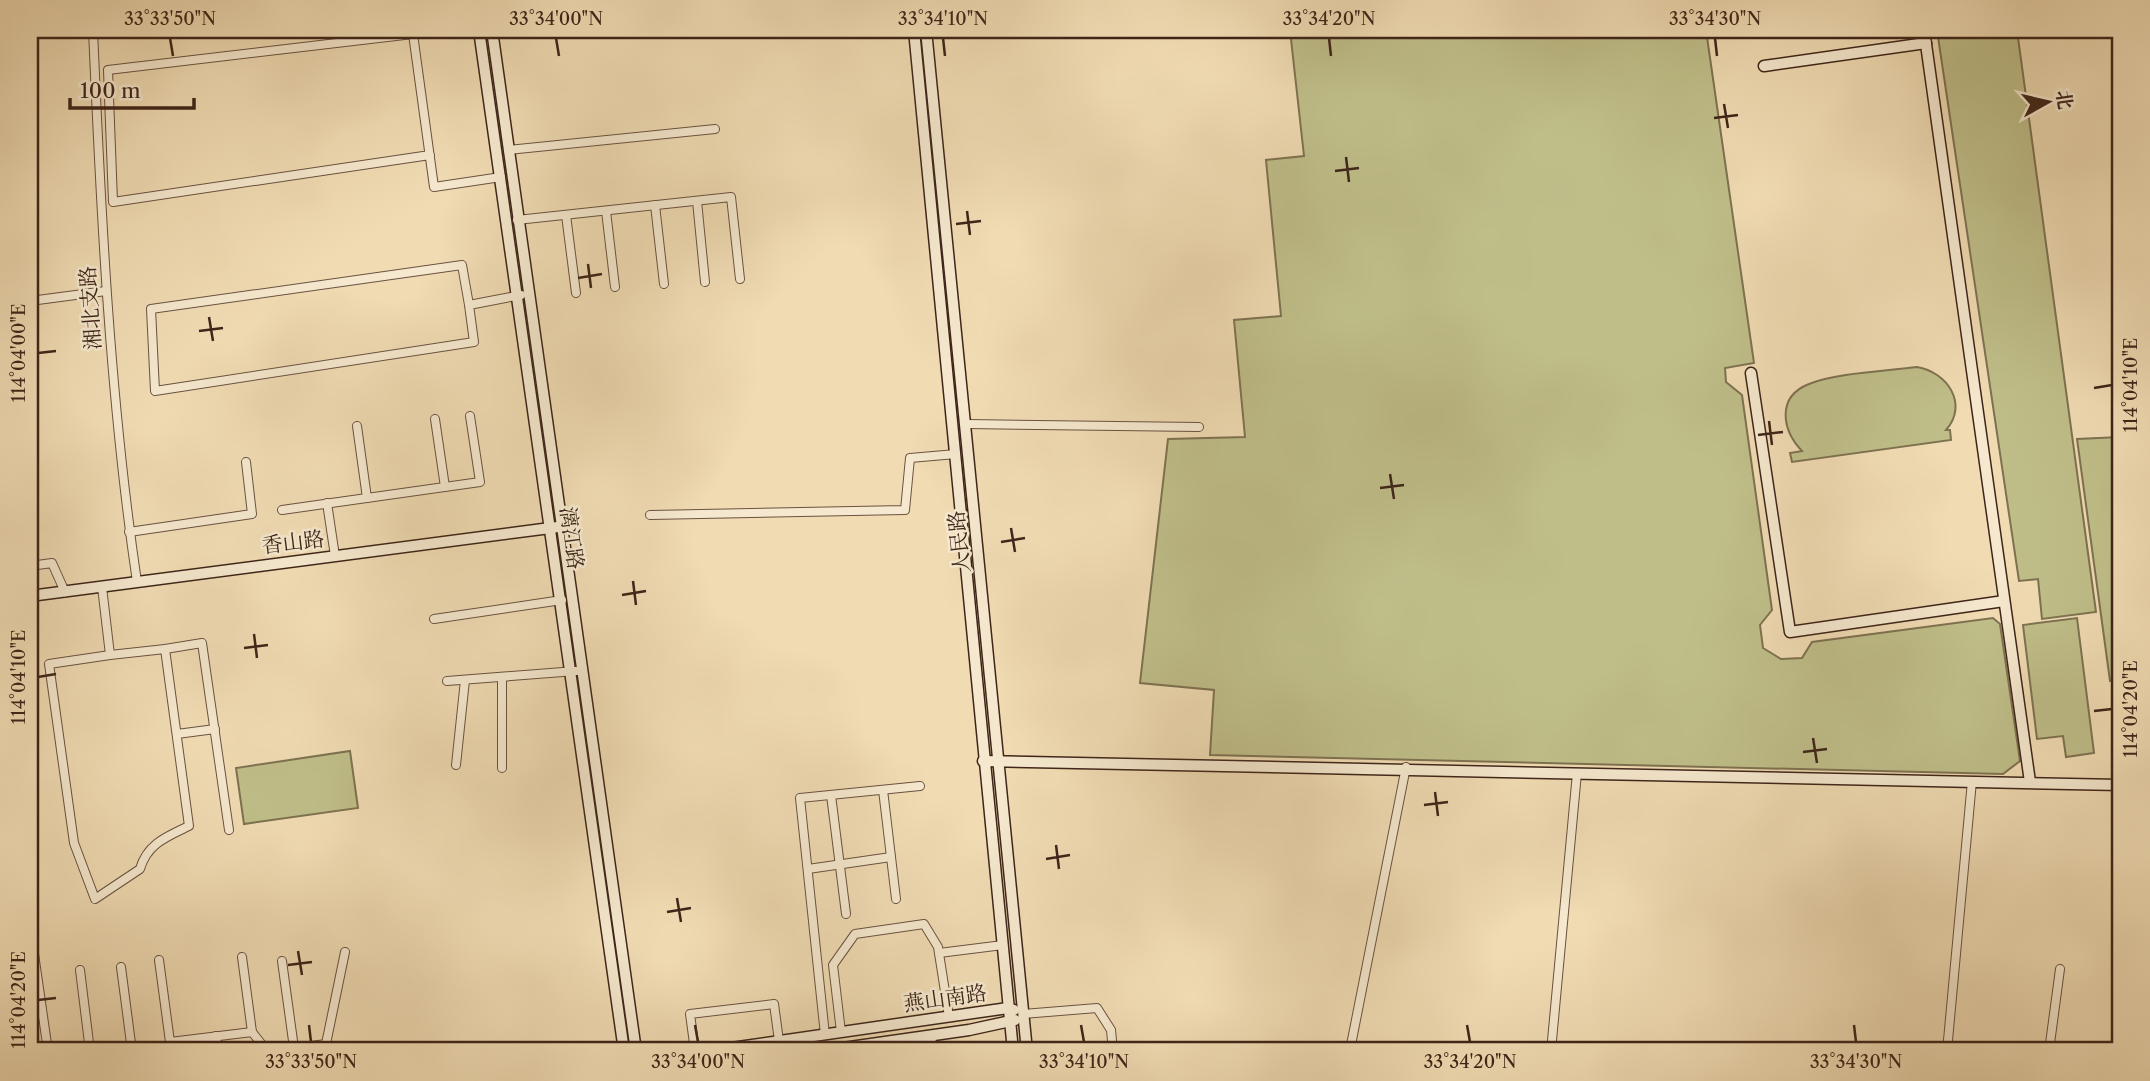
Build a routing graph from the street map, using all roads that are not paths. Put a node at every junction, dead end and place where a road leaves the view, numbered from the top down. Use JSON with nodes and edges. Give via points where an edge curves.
{"nodes":[{"id":1,"x":93,"y":30,"type":"edge"},
{"id":2,"x":489,"y":30,"type":"edge"},
{"id":3,"x":914,"y":30,"type":"edge"},
{"id":4,"x":926,"y":30,"type":"edge"},
{"id":5,"x":1924,"y":30,"type":"edge"},
{"id":6,"x":1926,"y":43,"type":"junction"},
{"id":7,"x":1764,"y":66,"type":"dead end"},
{"id":8,"x":715,"y":129,"type":"dead end"},
{"id":9,"x":508,"y":150,"type":"junction"},
{"id":10,"x":430,"y":155,"type":"junction"},
{"id":11,"x":501,"y":177,"type":"junction"},
{"id":12,"x":696,"y":201,"type":"junction"},
{"id":13,"x":655,"y":205,"type":"junction"},
{"id":14,"x":606,"y":211,"type":"junction"},
{"id":15,"x":566,"y":215,"type":"junction"},
{"id":16,"x":517,"y":220,"type":"junction"},
{"id":17,"x":740,"y":279,"type":"dead end"},
{"id":18,"x":705,"y":282,"type":"dead end"},
{"id":19,"x":664,"y":284,"type":"dead end"},
{"id":20,"x":615,"y":287,"type":"dead end"},
{"id":21,"x":106,"y":291,"type":"junction"},
{"id":22,"x":576,"y":293,"type":"dead end"},
{"id":23,"x":523,"y":295,"type":"junction"},
{"id":24,"x":30,"y":301,"type":"edge"},
{"id":25,"x":469,"y":305,"type":"junction"},
{"id":26,"x":1751,"y":373,"type":"dead end"},
{"id":27,"x":470,"y":416,"type":"dead end"},
{"id":28,"x":435,"y":419,"type":"dead end"},
{"id":29,"x":967,"y":424,"type":"junction"},
{"id":30,"x":357,"y":426,"type":"dead end"},
{"id":31,"x":1199,"y":427,"type":"dead end"},
{"id":32,"x":956,"y":454,"type":"junction"},
{"id":33,"x":246,"y":462,"type":"dead end"},
{"id":34,"x":445,"y":487,"type":"junction"},
{"id":35,"x":367,"y":498,"type":"junction"},
{"id":36,"x":327,"y":503,"type":"junction"},
{"id":37,"x":282,"y":510,"type":"dead end"},
{"id":38,"x":650,"y":515,"type":"dead end"},
{"id":39,"x":556,"y":527,"type":"junction"},
{"id":40,"x":129,"y":532,"type":"junction"},
{"id":41,"x":335,"y":556,"type":"junction"},
{"id":42,"x":30,"y":566,"type":"edge"},
{"id":43,"x":137,"y":582,"type":"junction"},
{"id":44,"x":102,"y":587,"type":"junction"},
{"id":45,"x":65,"y":592,"type":"junction"},
{"id":46,"x":30,"y":596,"type":"edge"},
{"id":47,"x":562,"y":600,"type":"junction"},
{"id":48,"x":2004,"y":601,"type":"junction"},
{"id":49,"x":434,"y":619,"type":"dead end"},
{"id":50,"x":165,"y":649,"type":"junction"},
{"id":51,"x":110,"y":655,"type":"junction"},
{"id":52,"x":577,"y":671,"type":"junction"},
{"id":53,"x":502,"y":678,"type":"junction"},
{"id":54,"x":465,"y":680,"type":"junction"},
{"id":55,"x":447,"y":681,"type":"dead end"},
{"id":56,"x":215,"y":729,"type":"junction"},
{"id":57,"x":177,"y":734,"type":"junction"},
{"id":58,"x":983,"y":761,"type":"junction"},
{"id":59,"x":1000,"y":761,"type":"junction"},
{"id":60,"x":456,"y":765,"type":"dead end"},
{"id":61,"x":1406,"y":767,"type":"junction"},
{"id":62,"x":502,"y":768,"type":"dead end"},
{"id":63,"x":1577,"y":773,"type":"junction"},
{"id":64,"x":1972,"y":781,"type":"junction"},
{"id":65,"x":2030,"y":782,"type":"junction"},
{"id":66,"x":2120,"y":785,"type":"edge"},
{"id":67,"x":920,"y":786,"type":"dead end"},
{"id":68,"x":883,"y":790,"type":"junction"},
{"id":69,"x":831,"y":795,"type":"junction"},
{"id":70,"x":229,"y":830,"type":"dead end"},
{"id":71,"x":891,"y":857,"type":"junction"},
{"id":72,"x":840,"y":864,"type":"junction"},
{"id":73,"x":808,"y":869,"type":"junction"},
{"id":74,"x":896,"y":899,"type":"dead end"},
{"id":75,"x":846,"y":914,"type":"dead end"},
{"id":76,"x":30,"y":926,"type":"edge"},
{"id":77,"x":1003,"y":945,"type":"junction"},
{"id":78,"x":345,"y":952,"type":"dead end"},
{"id":79,"x":939,"y":953,"type":"junction"},
{"id":80,"x":242,"y":957,"type":"dead end"},
{"id":81,"x":159,"y":960,"type":"dead end"},
{"id":82,"x":282,"y":961,"type":"dead end"},
{"id":83,"x":121,"y":967,"type":"dead end"},
{"id":84,"x":2060,"y":969,"type":"dead end"},
{"id":85,"x":79,"y":970,"type":"dead end"},
{"id":86,"x":1009,"y":1008,"type":"junction"},
{"id":87,"x":1023,"y":1014,"type":"junction"},
{"id":88,"x":949,"y":1017,"type":"junction"},
{"id":89,"x":1010,"y":1023,"type":"junction"},
{"id":90,"x":252,"y":1032,"type":"junction"},
{"id":91,"x":841,"y":1032,"type":"junction"},
{"id":92,"x":825,"y":1035,"type":"junction"},
{"id":93,"x":216,"y":1036,"type":"junction"},
{"id":94,"x":931,"y":1036,"type":"junction"},
{"id":95,"x":786,"y":1044,"type":"edge"},
{"id":96,"x":169,"y":1047,"type":"edge"},
{"id":97,"x":294,"y":1048,"type":"junction"},
{"id":98,"x":1350,"y":1050,"type":"edge"},
{"id":99,"x":48,"y":1051,"type":"edge"},
{"id":100,"x":90,"y":1051,"type":"edge"},
{"id":101,"x":132,"y":1051,"type":"edge"},
{"id":102,"x":218,"y":1051,"type":"edge"},
{"id":103,"x":267,"y":1051,"type":"edge"},
{"id":104,"x":273,"y":1051,"type":"edge"},
{"id":105,"x":624,"y":1051,"type":"edge"},
{"id":106,"x":636,"y":1051,"type":"edge"},
{"id":107,"x":695,"y":1051,"type":"edge"},
{"id":108,"x":710,"y":1051,"type":"edge"},
{"id":109,"x":822,"y":1051,"type":"edge"},
{"id":110,"x":933,"y":1051,"type":"edge"},
{"id":111,"x":1013,"y":1051,"type":"edge"},
{"id":112,"x":1027,"y":1051,"type":"edge"},
{"id":113,"x":1113,"y":1051,"type":"edge"},
{"id":114,"x":1551,"y":1051,"type":"edge"},
{"id":115,"x":1947,"y":1051,"type":"edge"},
{"id":116,"x":2049,"y":1051,"type":"edge"}],
"edges":[{"from":1,"to":21,"type":"street","name":"湘北支路"},
{"from":2,"to":9,"type":"street","name":"漓江路"},
{"from":2,"to":11,"type":"street","name":"漓江路"},
{"from":3,"to":32,"type":"street","name":"人民路"},
{"from":4,"to":29,"type":"street","name":"人民路"},
{"from":5,"to":6,"type":"street"},
{"from":6,"to":7,"type":"street"},
{"from":6,"to":48,"type":"street"},
{"from":8,"to":9,"type":"street"},
{"from":9,"to":16,"type":"street","name":"漓江路"},
{"from":10,"to":10,"type":"street","via":[[413,34],[108,70],[113,202]]},
{"from":10,"to":11,"type":"street","via":[[434,187]]},
{"from":11,"to":23,"type":"street","name":"漓江路"},
{"from":12,"to":13,"type":"street"},
{"from":12,"to":17,"type":"street","via":[[731,197]]},
{"from":12,"to":18,"type":"street"},
{"from":13,"to":14,"type":"street"},
{"from":13,"to":19,"type":"street"},
{"from":14,"to":15,"type":"street"},
{"from":14,"to":20,"type":"street"},
{"from":15,"to":16,"type":"street"},
{"from":15,"to":22,"type":"street"},
{"from":16,"to":23,"type":"street","name":"漓江路"},
{"from":21,"to":24,"type":"street"},
{"from":21,"to":40,"type":"street","name":"湘北支路"},
{"from":23,"to":25,"type":"street"},
{"from":23,"to":39,"type":"street","name":"漓江路"},
{"from":25,"to":25,"type":"street","via":[[462,265],[151,309],[155,391],[474,342]]},
{"from":26,"to":48,"type":"street","via":[[1790,632]]},
{"from":27,"to":34,"type":"street","via":[[480,482]]},
{"from":28,"to":34,"type":"street"},
{"from":29,"to":31,"type":"street"},
{"from":29,"to":59,"type":"street","name":"人民路"},
{"from":30,"to":35,"type":"street"},
{"from":32,"to":38,"type":"street","via":[[911,458],[905,510]]},
{"from":32,"to":58,"type":"street","name":"人民路"},
{"from":33,"to":40,"type":"street","via":[[252,514]]},
{"from":34,"to":35,"type":"street"},
{"from":35,"to":36,"type":"street"},
{"from":36,"to":37,"type":"street"},
{"from":36,"to":41,"type":"street"},
{"from":39,"to":41,"type":"street","name":"香山路"},
{"from":39,"to":47,"type":"street","name":"漓江路"},
{"from":39,"to":52,"type":"street","name":"漓江路"},
{"from":40,"to":43,"type":"street","name":"湘北支路"},
{"from":41,"to":43,"type":"street","name":"香山路"},
{"from":42,"to":45,"type":"street","via":[[52,563]]},
{"from":43,"to":44,"type":"street","name":"香山路"},
{"from":44,"to":45,"type":"street","name":"香山路"},
{"from":44,"to":51,"type":"street"},
{"from":45,"to":46,"type":"street","name":"香山路"},
{"from":47,"to":49,"type":"street"},
{"from":47,"to":52,"type":"street","name":"漓江路"},
{"from":48,"to":65,"type":"street"},
{"from":50,"to":51,"type":"street"},
{"from":50,"to":56,"type":"street","via":[[202,643]]},
{"from":50,"to":57,"type":"street"},
{"from":51,"to":57,"type":"street","via":[[49,664],[74,843],[95,899],[140,869],[144,854],[160,840],[189,826]]},
{"from":52,"to":53,"type":"street"},
{"from":52,"to":105,"type":"street","name":"漓江路"},
{"from":52,"to":106,"type":"street","name":"漓江路"},
{"from":53,"to":54,"type":"street"},
{"from":53,"to":62,"type":"street"},
{"from":54,"to":55,"type":"street"},
{"from":54,"to":60,"type":"street"},
{"from":56,"to":57,"type":"street"},
{"from":56,"to":70,"type":"street"},
{"from":58,"to":59,"type":"street"},
{"from":58,"to":77,"type":"street","name":"人民路"},
{"from":59,"to":61,"type":"street"},
{"from":59,"to":87,"type":"street","name":"人民路"},
{"from":61,"to":63,"type":"street"},
{"from":61,"to":98,"type":"street"},
{"from":63,"to":64,"type":"street"},
{"from":63,"to":114,"type":"street"},
{"from":64,"to":65,"type":"street"},
{"from":64,"to":115,"type":"street"},
{"from":65,"to":66,"type":"street"},
{"from":67,"to":68,"type":"street"},
{"from":68,"to":69,"type":"street"},
{"from":68,"to":71,"type":"street"},
{"from":69,"to":72,"type":"street"},
{"from":69,"to":73,"type":"street","via":[[800,798]]},
{"from":71,"to":72,"type":"street"},
{"from":71,"to":74,"type":"street"},
{"from":72,"to":73,"type":"street"},
{"from":72,"to":75,"type":"street"},
{"from":73,"to":92,"type":"street"},
{"from":76,"to":99,"type":"street"},
{"from":77,"to":79,"type":"street"},
{"from":77,"to":86,"type":"street","name":"人民路"},
{"from":78,"to":97,"type":"street","via":[[326,1044]]},
{"from":79,"to":88,"type":"street"},
{"from":79,"to":91,"type":"street","via":[[924,924],[855,934],[833,965]]},
{"from":80,"to":90,"type":"street"},
{"from":81,"to":96,"type":"street"},
{"from":82,"to":97,"type":"street"},
{"from":83,"to":101,"type":"street"},
{"from":84,"to":116,"type":"street"},
{"from":85,"to":100,"type":"street"},
{"from":86,"to":87,"type":"street","name":"燕山南路"},
{"from":86,"to":88,"type":"street","name":"燕山南路"},
{"from":86,"to":89,"type":"street","name":"人民路"},
{"from":87,"to":89,"type":"street","name":"燕山南路"},
{"from":87,"to":112,"type":"street","name":"人民路"},
{"from":87,"to":113,"type":"street","via":[[1097,1008],[1111,1030]]},
{"from":88,"to":91,"type":"street","name":"燕山南路"},
{"from":89,"to":94,"type":"street","name":"燕山南路"},
{"from":89,"to":111,"type":"street","name":"人民路"},
{"from":90,"to":93,"type":"street"},
{"from":90,"to":103,"type":"street"},
{"from":91,"to":92,"type":"street","name":"燕山南路"},
{"from":92,"to":95,"type":"street","name":"燕山南路"},
{"from":93,"to":96,"type":"street"},
{"from":93,"to":102,"type":"street"},
{"from":94,"to":109,"type":"street","name":"燕山南路"},
{"from":94,"to":110,"type":"street"},
{"from":95,"to":107,"type":"street","via":[[774,1004],[690,1014]]},
{"from":95,"to":108,"type":"street","name":"燕山南路"},
{"from":97,"to":104,"type":"street"}]}
